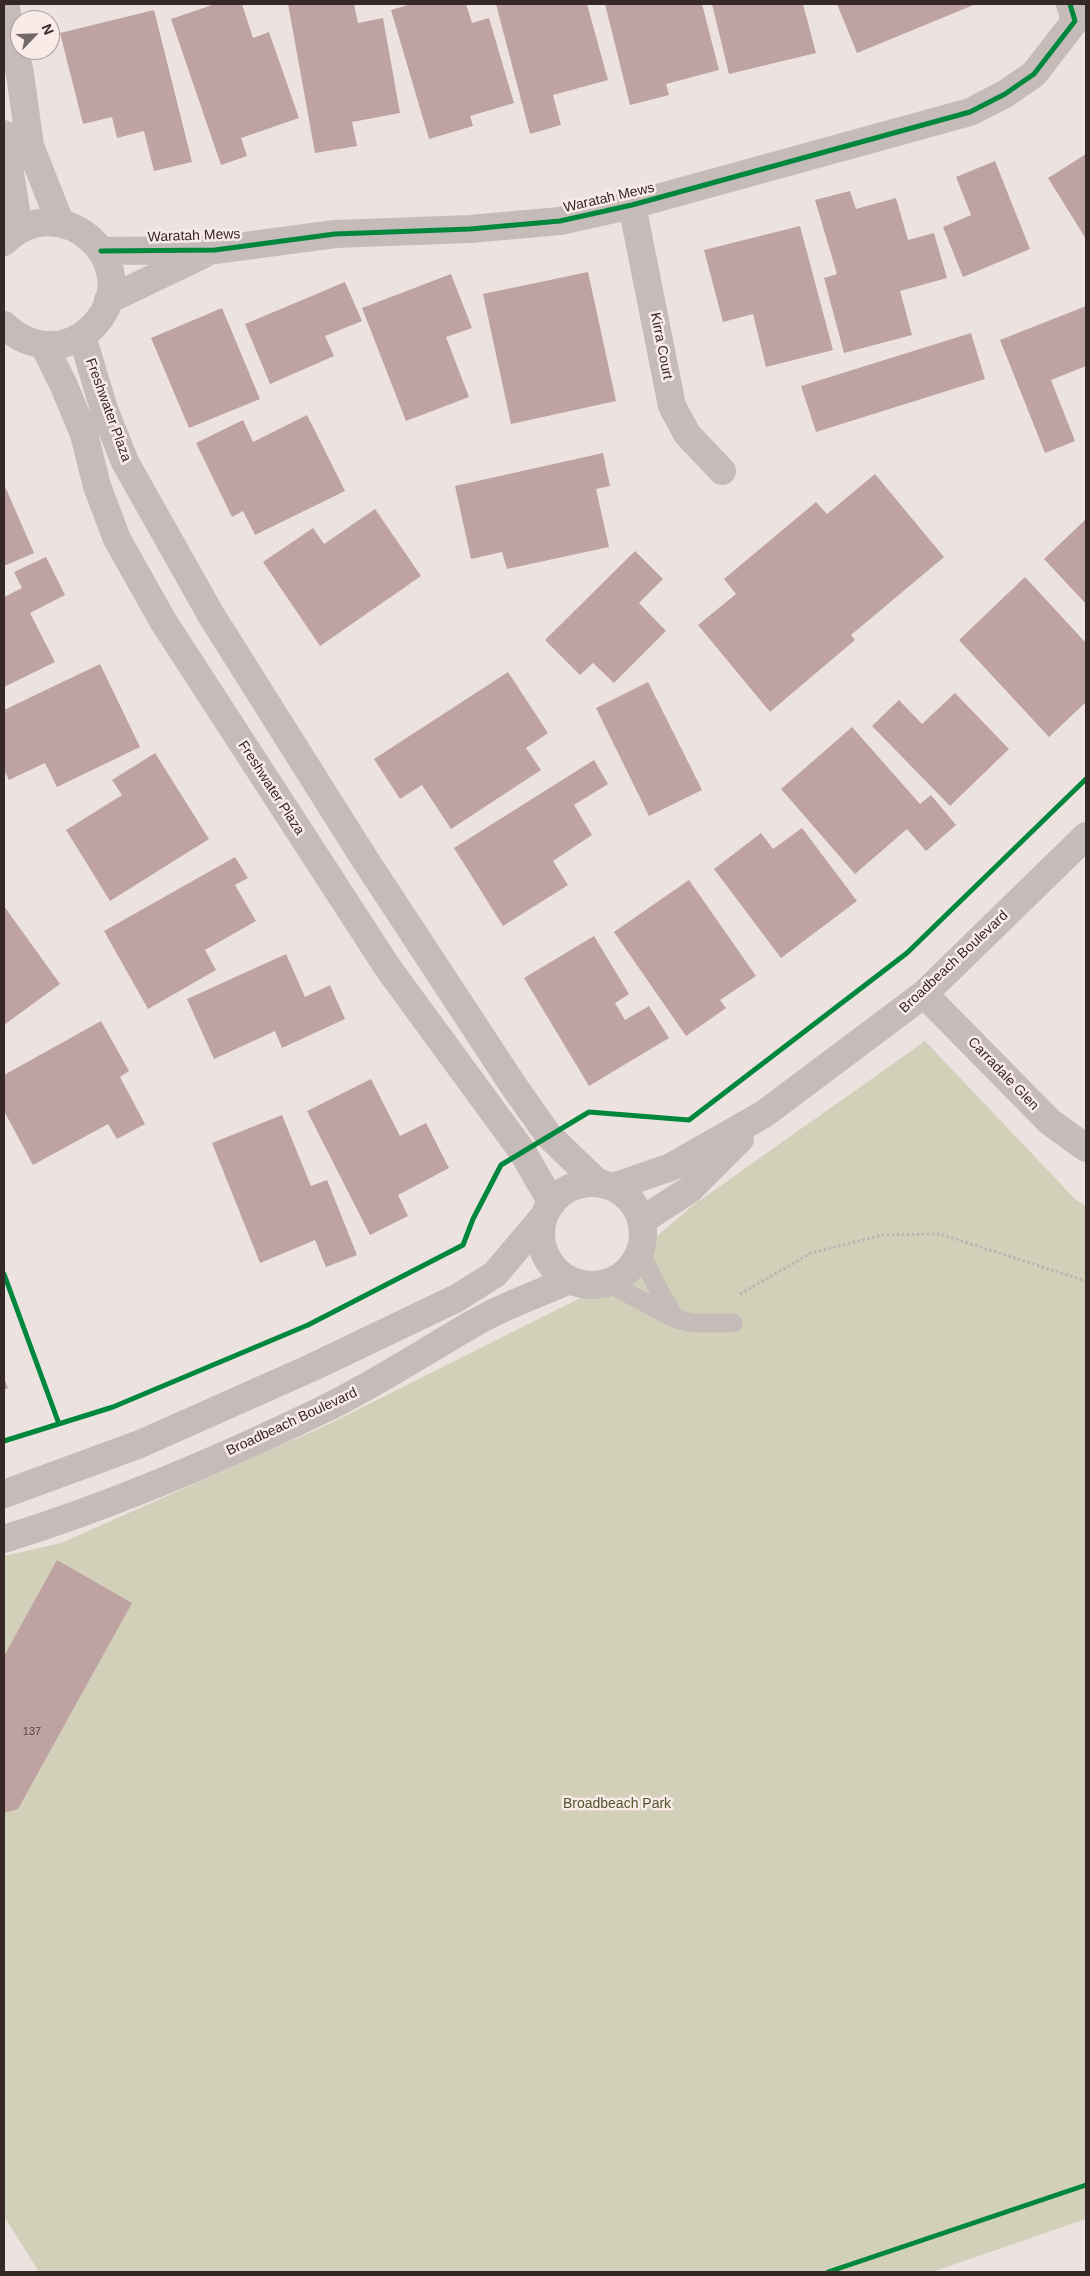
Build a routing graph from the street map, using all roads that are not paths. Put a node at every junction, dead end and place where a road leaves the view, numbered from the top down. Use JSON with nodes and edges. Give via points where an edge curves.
{"nodes":[{"id":1,"x":5,"y":4,"type":"edge"},
{"id":2,"x":1073,"y":12,"type":"edge"},
{"id":3,"x":4,"y":134,"type":"edge"},
{"id":4,"x":632,"y":205,"type":"junction"},
{"id":5,"x":60,"y":222,"type":"junction"},
{"id":6,"x":11,"y":236,"type":"edge"},
{"id":7,"x":215,"y":250,"type":"junction"},
{"id":8,"x":101,"y":251,"type":"junction"},
{"id":9,"x":108,"y":300,"type":"junction"},
{"id":10,"x":4,"y":326,"type":"edge"},
{"id":11,"x":82,"y":336,"type":"junction"},
{"id":12,"x":44,"y":345,"type":"junction"},
{"id":13,"x":722,"y":471,"type":"dead end"},
{"id":14,"x":1086,"y":836,"type":"edge"},
{"id":15,"x":924,"y":994,"type":"junction"},
{"id":16,"x":764,"y":1114,"type":"junction"},
{"id":17,"x":1086,"y":1148,"type":"edge"},
{"id":18,"x":605,"y":1185,"type":"junction"},
{"id":19,"x":548,"y":1209,"type":"junction"},
{"id":20,"x":641,"y":1221,"type":"junction"},
{"id":21,"x":640,"y":1251,"type":"junction"},
{"id":22,"x":569,"y":1280,"type":"junction"},
{"id":23,"x":608,"y":1283,"type":"junction"},
{"id":24,"x":676,"y":1319,"type":"junction"},
{"id":25,"x":733,"y":1323,"type":"dead end"},
{"id":26,"x":4,"y":1494,"type":"edge"},
{"id":27,"x":4,"y":1538,"type":"edge"}],
"edges":[{"from":1,"to":5,"type":"street","via":[[20,74],[30,146]]},
{"from":2,"to":4,"type":"street","name":"Waratah Mews","via":[[1034,74],[970,112]]},
{"from":3,"to":6,"type":"street"},
{"from":4,"to":7,"type":"street","name":"Waratah Mews","via":[[560,221],[470,229],[335,234]]},
{"from":4,"to":13,"type":"street","name":"Kirra Court","via":[[672,406],[687,434]]},
{"from":5,"to":6,"type":"street","via":[[38,223]]},
{"from":5,"to":8,"type":"street","via":[[83,232]]},
{"from":7,"to":8,"type":"street","name":"Waratah Mews"},
{"from":7,"to":9,"type":"street","name":"Waratah Mews"},
{"from":8,"to":9,"type":"street","via":[[110,275]]},
{"from":9,"to":11,"type":"street","via":[[99,320]]},
{"from":10,"to":12,"type":"street","via":[[23,339]]},
{"from":11,"to":12,"type":"street","via":[[64,344]]},
{"from":11,"to":18,"type":"street","name":"Freshwater Plaza","via":[[104,409],[125,462],[211,615],[358,849],[513,1086],[549,1136]]},
{"from":12,"to":19,"type":"street","name":"Freshwater Plaza","via":[[84,434],[97,486],[117,539],[163,621],[388,968],[522,1151]]},
{"from":14,"to":15,"type":"street","name":"Broadbeach Boulevard"},
{"from":15,"to":16,"type":"street","name":"Broadbeach Boulevard"},
{"from":15,"to":17,"type":"street","name":"Carradale Glen","via":[[1050,1122]]},
{"from":16,"to":18,"type":"street","name":"Broadbeach Boulevard","via":[[671,1167]]},
{"from":16,"to":20,"type":"street","name":"Broadbeach Boulevard","via":[[689,1190]]},
{"from":18,"to":19,"type":"street","via":[[582,1184],[568,1188]]},
{"from":18,"to":20,"type":"street","via":[[630,1201]]},
{"from":19,"to":22,"type":"street","via":[[541,1241],[556,1270]]},
{"from":19,"to":26,"type":"street","via":[[495,1274],[457,1298],[140,1444]]},
{"from":20,"to":21,"type":"street"},
{"from":21,"to":23,"type":"street","via":[[625,1273]]},
{"from":21,"to":24,"type":"lane"},
{"from":22,"to":23,"type":"street","via":[[586,1285]]},
{"from":22,"to":27,"type":"street","name":"Broadbeach Boulevard","via":[[478,1321],[323,1410],[156,1484],[51,1524]]},
{"from":23,"to":24,"type":"lane"},
{"from":24,"to":25,"type":"lane","via":[[692,1323]]}]}
